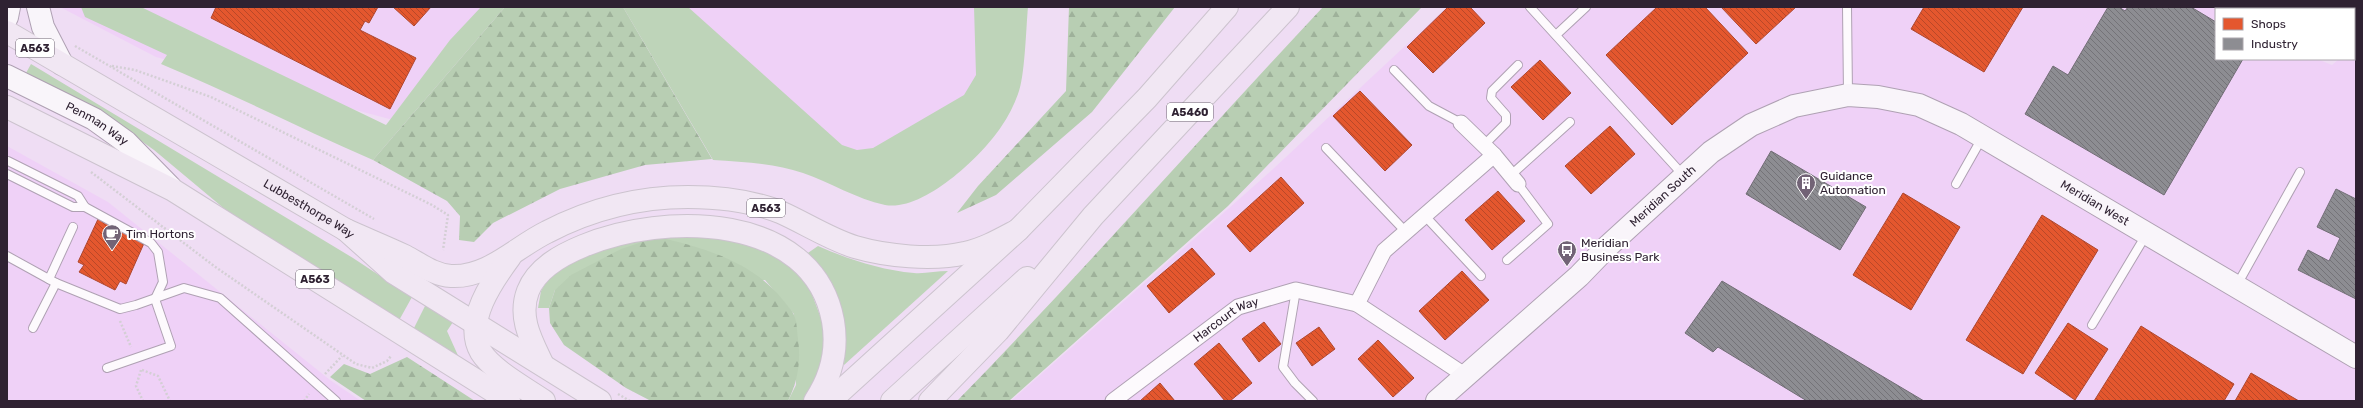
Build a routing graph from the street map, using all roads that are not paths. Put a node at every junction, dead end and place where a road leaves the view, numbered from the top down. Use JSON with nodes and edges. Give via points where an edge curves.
{"nodes":[{"id":1,"x":9,"y":7,"type":"edge"},
{"id":2,"x":38,"y":7,"type":"edge"},
{"id":3,"x":1228,"y":7,"type":"edge"},
{"id":4,"x":1288,"y":7,"type":"edge"},
{"id":5,"x":1530,"y":7,"type":"edge"},
{"id":6,"x":1586,"y":7,"type":"edge"},
{"id":7,"x":1847,"y":7,"type":"edge"},
{"id":8,"x":7,"y":17,"type":"edge"},
{"id":9,"x":7,"y":32,"type":"edge"},
{"id":10,"x":1556,"y":36,"type":"junction"},
{"id":11,"x":62,"y":64,"type":"junction"},
{"id":12,"x":1518,"y":65,"type":"dead end"},
{"id":13,"x":1394,"y":70,"type":"dead end"},
{"id":14,"x":7,"y":76,"type":"edge"},
{"id":15,"x":1848,"y":95,"type":"junction"},
{"id":16,"x":1818,"y":100,"type":"joint"},
{"id":17,"x":8,"y":108,"type":"edge"},
{"id":18,"x":1570,"y":122,"type":"dead end"},
{"id":19,"x":1461,"y":123,"type":"joint"},
{"id":20,"x":1983,"y":137,"type":"junction"},
{"id":21,"x":1326,"y":148,"type":"dead end"},
{"id":22,"x":1489,"y":150,"type":"junction"},
{"id":23,"x":8,"y":161,"type":"dead end"},
{"id":24,"x":2300,"y":172,"type":"dead end"},
{"id":25,"x":7,"y":174,"type":"edge"},
{"id":26,"x":1685,"y":177,"type":"junction"},
{"id":27,"x":1514,"y":179,"type":"junction"},
{"id":28,"x":1956,"y":184,"type":"dead end"},
{"id":29,"x":173,"y":190,"type":"junction"},
{"id":30,"x":85,"y":207,"type":"junction"},
{"id":31,"x":1093,"y":216,"type":"junction"},
{"id":32,"x":1425,"y":216,"type":"junction"},
{"id":33,"x":73,"y":227,"type":"dead end"},
{"id":34,"x":346,"y":230,"type":"junction"},
{"id":35,"x":1018,"y":230,"type":"junction"},
{"id":36,"x":1405,"y":231,"type":"junction"},
{"id":37,"x":2148,"y":233,"type":"junction"},
{"id":38,"x":514,"y":253,"type":"junction"},
{"id":39,"x":7,"y":256,"type":"edge"},
{"id":40,"x":1507,"y":260,"type":"dead end"},
{"id":41,"x":1481,"y":276,"type":"dead end"},
{"id":42,"x":52,"y":281,"type":"junction"},
{"id":43,"x":2237,"y":286,"type":"junction"},
{"id":44,"x":1296,"y":290,"type":"junction"},
{"id":45,"x":155,"y":299,"type":"junction"},
{"id":46,"x":1357,"y":304,"type":"junction"},
{"id":47,"x":475,"y":323,"type":"junction"},
{"id":48,"x":2092,"y":326,"type":"dead end"},
{"id":49,"x":34,"y":328,"type":"dead end"},
{"id":50,"x":2356,"y":357,"type":"edge"},
{"id":51,"x":542,"y":363,"type":"junction"},
{"id":52,"x":107,"y":368,"type":"dead end"},
{"id":53,"x":1466,"y":376,"type":"junction"},
{"id":54,"x":336,"y":401,"type":"edge"},
{"id":55,"x":509,"y":401,"type":"edge"},
{"id":56,"x":544,"y":401,"type":"edge"},
{"id":57,"x":600,"y":401,"type":"edge"},
{"id":58,"x":815,"y":401,"type":"edge"},
{"id":59,"x":830,"y":401,"type":"edge"},
{"id":60,"x":892,"y":401,"type":"edge"},
{"id":61,"x":930,"y":401,"type":"edge"},
{"id":62,"x":1112,"y":401,"type":"edge"},
{"id":63,"x":1313,"y":401,"type":"edge"},
{"id":64,"x":1437,"y":401,"type":"edge"}],
"edges":[{"from":1,"to":8,"type":"street"},
{"from":2,"to":11,"type":"street","via":[[43,27]]},
{"from":3,"to":35,"type":"highway","via":[[1146,98]]},
{"from":4,"to":31,"type":"highway","number":"A5460"},
{"from":5,"to":10,"type":"lane"},
{"from":6,"to":10,"type":"lane"},
{"from":7,"to":15,"type":"lane"},
{"from":9,"to":11,"type":"highway","name":"Lubbesthorpe Way","number":"A563"},
{"from":10,"to":26,"type":"lane"},
{"from":11,"to":34,"type":"highway","name":"Lubbesthorpe Way","number":"A563"},
{"from":12,"to":22,"type":"lane","via":[[1492,91],[1491,98],[1506,114],[1506,123]]},
{"from":13,"to":19,"type":"lane","via":[[1429,106]]},
{"from":14,"to":29,"type":"street","name":"Penman Way","via":[[94,119],[126,142]]},
{"from":15,"to":16,"type":"street","name":"Meridian West"},
{"from":15,"to":20,"type":"street","name":"Meridian West","via":[[1878,97],[1919,105]]},
{"from":16,"to":26,"type":"street","name":"Meridian South","via":[[1776,112],[1751,124],[1721,144]]},
{"from":17,"to":29,"type":"highway","number":"A563"},
{"from":18,"to":27,"type":"lane"},
{"from":19,"to":22,"type":"street"},
{"from":20,"to":28,"type":"lane"},
{"from":20,"to":37,"type":"street","name":"Meridian West"},
{"from":21,"to":36,"type":"lane"},
{"from":22,"to":27,"type":"street"},
{"from":22,"to":32,"type":"street"},
{"from":23,"to":30,"type":"lane","via":[[78,196]]},
{"from":24,"to":43,"type":"lane"},
{"from":25,"to":30,"type":"lane","via":[[73,207]]},
{"from":26,"to":53,"type":"street","name":"Meridian South"},
{"from":27,"to":40,"type":"lane","via":[[1548,224]]},
{"from":29,"to":55,"type":"highway","number":"A563"},
{"from":30,"to":45,"type":"lane","via":[[150,243],[158,252],[163,282]]},
{"from":31,"to":60,"type":"highway","number":"A5460"},
{"from":31,"to":61,"type":"highway","via":[[998,331]]},
{"from":32,"to":36,"type":"street"},
{"from":32,"to":41,"type":"lane"},
{"from":33,"to":42,"type":"lane"},
{"from":34,"to":38,"type":"highway","number":"A563","via":[[406,257],[428,270],[449,276],[475,273]]},
{"from":34,"to":47,"type":"highway","name":"Lubbesthorpe Way","number":"A563","via":[[394,273]]},
{"from":35,"to":38,"type":"highway","number":"A563","via":[[965,253],[939,256],[892,255],[853,246],[756,204],[688,197],[643,200],[597,210],[536,237]]},
{"from":35,"to":59,"type":"highway"},
{"from":36,"to":46,"type":"street","via":[[1384,251]]},
{"from":37,"to":43,"type":"street","name":"Meridian West"},
{"from":37,"to":48,"type":"lane"},
{"from":38,"to":47,"type":"highway","number":"A563","via":[[500,270]]},
{"from":39,"to":42,"type":"lane"},
{"from":42,"to":45,"type":"lane","via":[[120,309]]},
{"from":42,"to":49,"type":"lane"},
{"from":43,"to":50,"type":"street","name":"Meridian West"},
{"from":44,"to":46,"type":"street","name":"Harcourt Way"},
{"from":44,"to":62,"type":"street","name":"Harcourt Way","via":[[1238,307]]},
{"from":44,"to":63,"type":"lane","via":[[1283,367]]},
{"from":45,"to":52,"type":"lane","via":[[171,346]]},
{"from":45,"to":54,"type":"lane","via":[[184,288],[220,298]]},
{"from":46,"to":53,"type":"street","name":"Harcourt Way"},
{"from":47,"to":51,"type":"highway","name":"Lubbesthorpe Way","number":"A563"},
{"from":47,"to":56,"type":"highway","number":"A563","via":[[475,340],[481,352],[495,366]]},
{"from":51,"to":57,"type":"highway","name":"Lubbesthorpe Way","number":"A563"},
{"from":51,"to":58,"type":"highway","via":[[527,333],[525,312],[528,291],[545,267],[598,239],[626,232],[676,226],[740,231],[776,245],[805,266],[822,287],[832,314],[836,344],[829,377]]},
{"from":53,"to":64,"type":"street","name":"Meridian South"}]}
